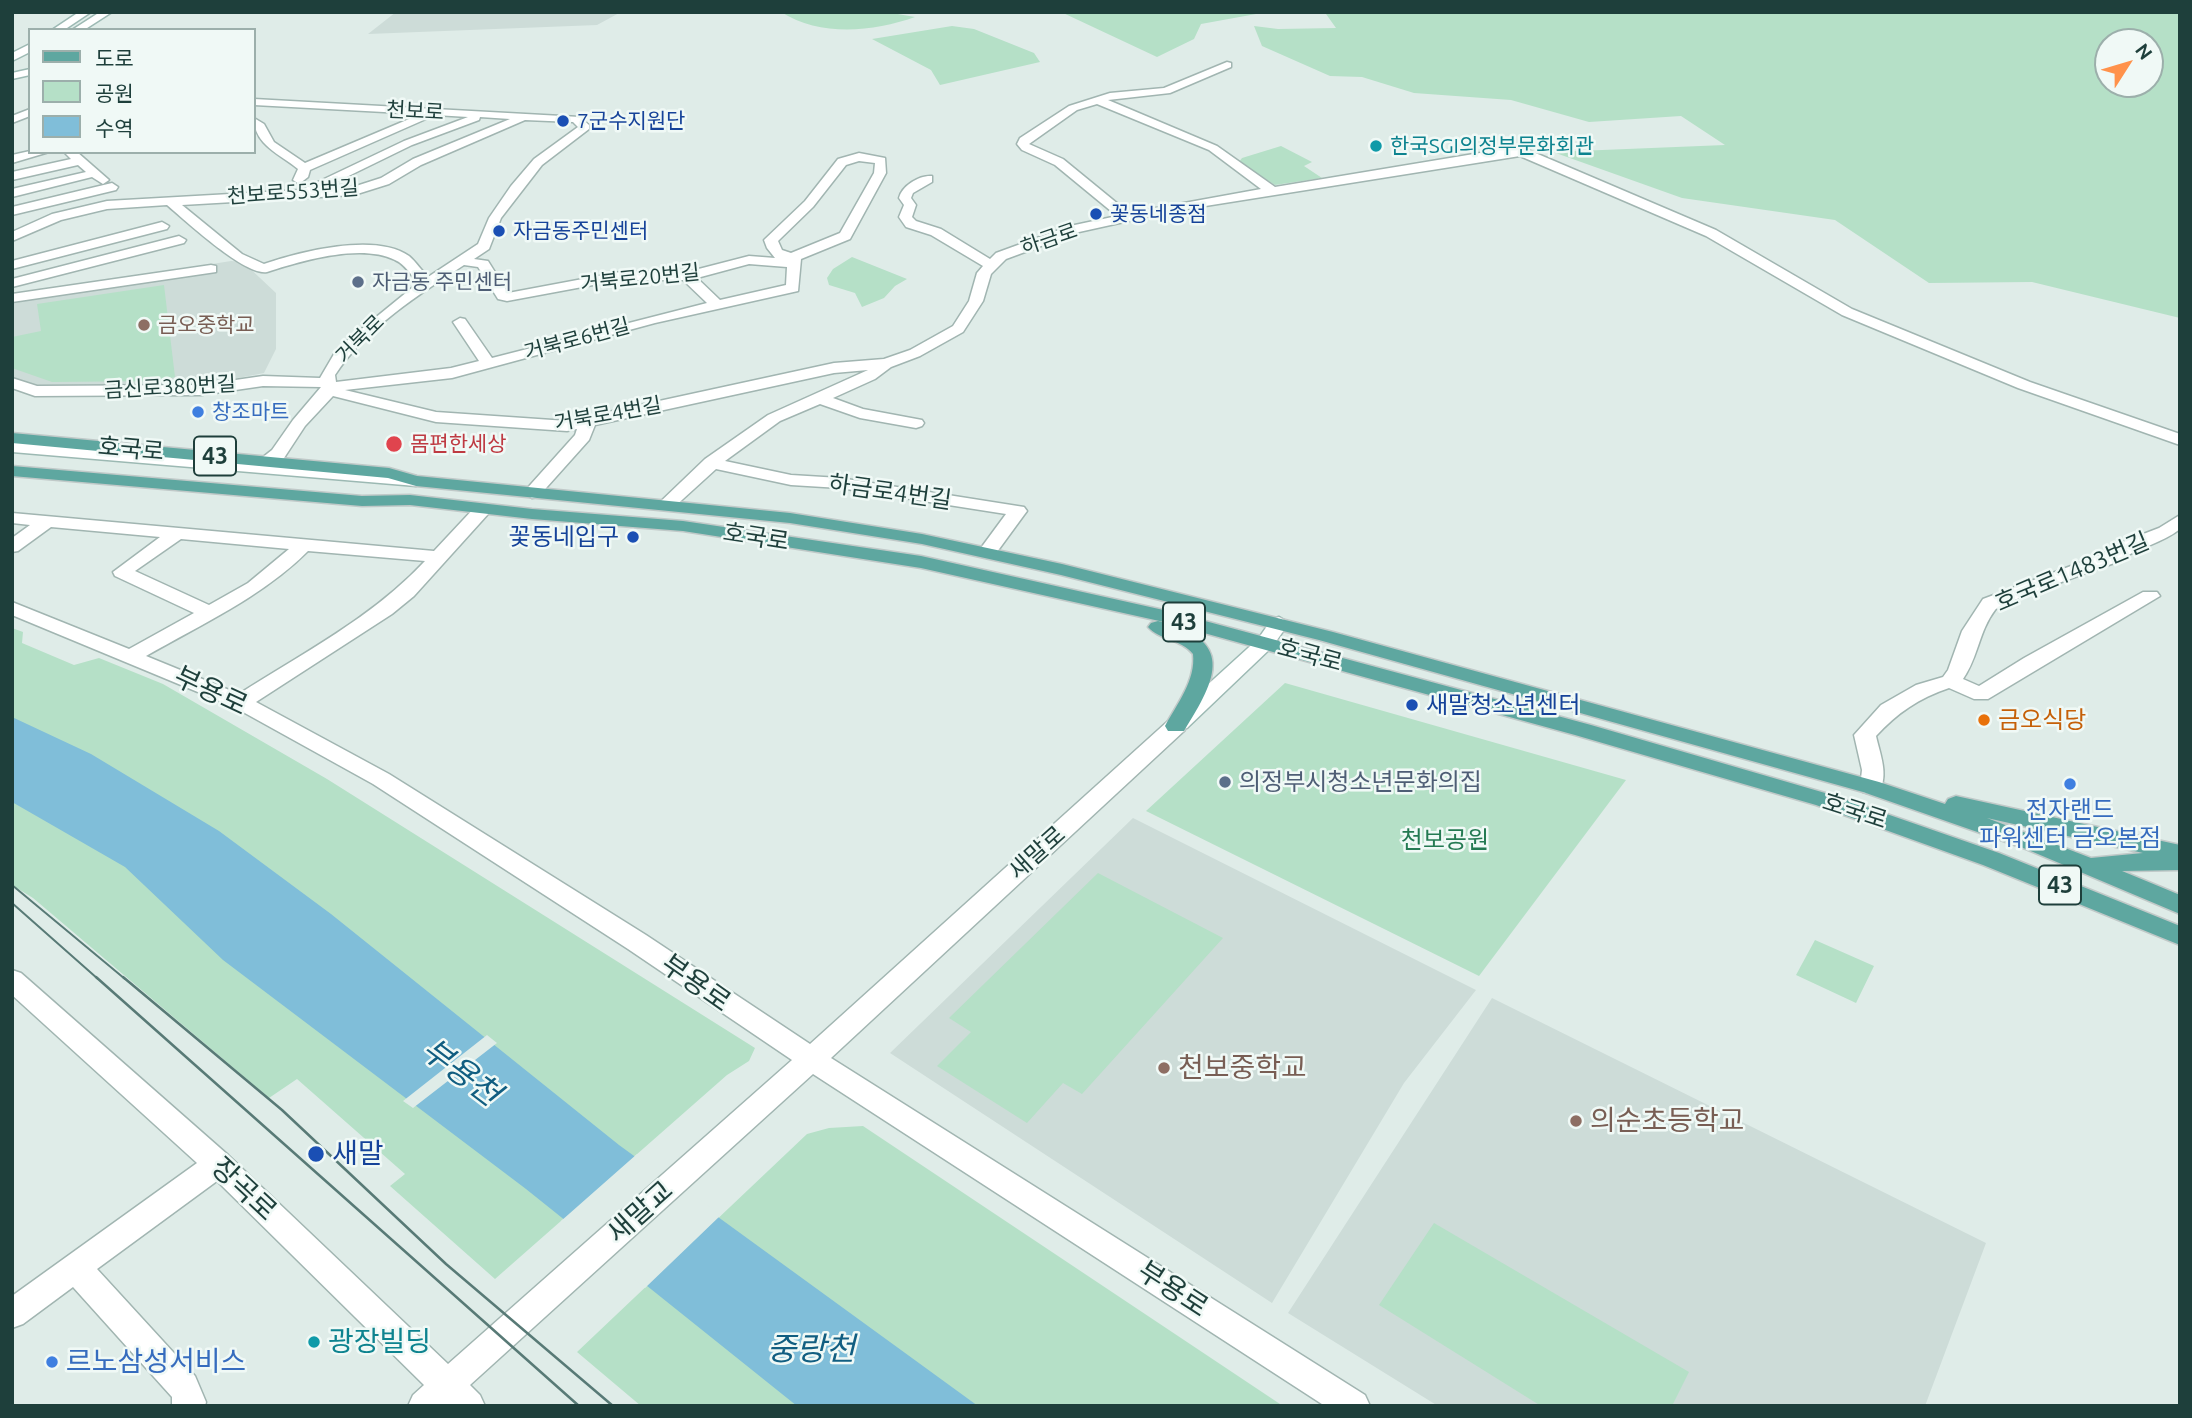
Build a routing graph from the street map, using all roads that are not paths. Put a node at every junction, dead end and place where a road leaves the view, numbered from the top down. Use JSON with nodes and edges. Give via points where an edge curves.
{"nodes":[{"id":1,"x":107,"y":12,"type":"edge"},
{"id":2,"x":80,"y":13,"type":"edge"},
{"id":3,"x":60,"y":28,"type":"edge"},
{"id":4,"x":80,"y":28,"type":"edge"},
{"id":5,"x":28,"y":48,"type":"edge"},
{"id":6,"x":17,"y":64,"type":"edge"},
{"id":7,"x":1227,"y":65,"type":"dead end"},
{"id":8,"x":1098,"y":100,"type":"junction"},
{"id":9,"x":256,"y":102,"type":"edge"},
{"id":10,"x":271,"y":103,"type":"junction"},
{"id":11,"x":256,"y":112,"type":"edge"},
{"id":12,"x":437,"y":112,"type":"junction"},
{"id":13,"x":28,"y":113,"type":"edge"},
{"id":14,"x":483,"y":115,"type":"junction"},
{"id":15,"x":526,"y":117,"type":"junction"},
{"id":16,"x":576,"y":119,"type":"joint"},
{"id":17,"x":12,"y":120,"type":"edge"},
{"id":18,"x":256,"y":123,"type":"edge"},
{"id":19,"x":369,"y":139,"type":"junction"},
{"id":20,"x":401,"y":146,"type":"junction"},
{"id":21,"x":438,"y":153,"type":"junction"},
{"id":22,"x":34,"y":154,"type":"edge"},
{"id":23,"x":75,"y":157,"type":"edge"},
{"id":24,"x":12,"y":159,"type":"edge"},
{"id":25,"x":304,"y":168,"type":"junction"},
{"id":26,"x":95,"y":173,"type":"junction"},
{"id":27,"x":19,"y":175,"type":"edge"},
{"id":28,"x":928,"y":179,"type":"dead end"},
{"id":29,"x":40,"y":187,"type":"junction"},
{"id":30,"x":112,"y":187,"type":"junction"},
{"id":31,"x":1271,"y":190,"type":"junction"},
{"id":32,"x":12,"y":192,"type":"edge"},
{"id":33,"x":304,"y":193,"type":"junction"},
{"id":34,"x":283,"y":195,"type":"junction"},
{"id":35,"x":57,"y":201,"type":"junction"},
{"id":36,"x":171,"y":202,"type":"junction"},
{"id":37,"x":134,"y":203,"type":"junction"},
{"id":38,"x":12,"y":211,"type":"edge"},
{"id":39,"x":1126,"y":217,"type":"junction"},
{"id":40,"x":50,"y":220,"type":"junction"},
{"id":41,"x":162,"y":226,"type":"junction"},
{"id":42,"x":12,"y":237,"type":"edge"},
{"id":43,"x":80,"y":247,"type":"junction"},
{"id":44,"x":794,"y":260,"type":"junction"},
{"id":45,"x":462,"y":261,"type":"junction"},
{"id":46,"x":95,"y":262,"type":"junction"},
{"id":47,"x":12,"y":265,"type":"edge"},
{"id":48,"x":990,"y":265,"type":"junction"},
{"id":49,"x":211,"y":269,"type":"dead end"},
{"id":50,"x":687,"y":276,"type":"junction"},
{"id":51,"x":118,"y":283,"type":"junction"},
{"id":52,"x":427,"y":283,"type":"junction"},
{"id":53,"x":12,"y":284,"type":"edge"},
{"id":54,"x":12,"y":298,"type":"edge"},
{"id":55,"x":717,"y":305,"type":"junction"},
{"id":56,"x":460,"y":322,"type":"dead end"},
{"id":57,"x":487,"y":362,"type":"junction"},
{"id":58,"x":886,"y":364,"type":"junction"},
{"id":59,"x":12,"y":383,"type":"edge"},
{"id":60,"x":329,"y":387,"type":"junction"},
{"id":61,"x":818,"y":398,"type":"junction"},
{"id":62,"x":588,"y":422,"type":"junction"},
{"id":63,"x":916,"y":424,"type":"dead end"},
{"id":64,"x":12,"y":438,"type":"edge"},
{"id":65,"x":2180,"y":440,"type":"edge"},
{"id":66,"x":12,"y":447,"type":"edge"},
{"id":67,"x":12,"y":459,"type":"edge"},
{"id":68,"x":267,"y":461,"type":"junction"},
{"id":69,"x":711,"y":463,"type":"junction"},
{"id":70,"x":12,"y":471,"type":"edge"},
{"id":71,"x":413,"y":491,"type":"junction"},
{"id":72,"x":532,"y":493,"type":"junction"},
{"id":73,"x":666,"y":505,"type":"junction"},
{"id":74,"x":483,"y":509,"type":"junction"},
{"id":75,"x":12,"y":518,"type":"edge"},
{"id":76,"x":47,"y":521,"type":"junction"},
{"id":77,"x":2175,"y":530,"type":"edge"},
{"id":78,"x":179,"y":532,"type":"junction"},
{"id":79,"x":304,"y":544,"type":"junction"},
{"id":80,"x":12,"y":547,"type":"edge"},
{"id":81,"x":987,"y":552,"type":"junction"},
{"id":82,"x":437,"y":557,"type":"junction"},
{"id":83,"x":1026,"y":586,"type":"junction"},
{"id":84,"x":2150,"y":596,"type":"dead end"},
{"id":85,"x":12,"y":608,"type":"edge"},
{"id":86,"x":209,"y":612,"type":"junction"},
{"id":87,"x":1279,"y":623,"type":"junction"},
{"id":88,"x":1265,"y":643,"type":"junction"},
{"id":89,"x":130,"y":656,"type":"junction"},
{"id":90,"x":1950,"y":681,"type":"junction"},
{"id":91,"x":242,"y":702,"type":"junction"},
{"id":92,"x":1176,"y":726,"type":"junction"},
{"id":93,"x":1871,"y":787,"type":"junction"},
{"id":94,"x":1938,"y":839,"type":"junction"},
{"id":95,"x":2180,"y":853,"type":"edge"},
{"id":96,"x":2180,"y":863,"type":"edge"},
{"id":97,"x":2091,"y":866,"type":"junction"},
{"id":98,"x":2180,"y":905,"type":"edge"},
{"id":99,"x":2180,"y":936,"type":"edge"},
{"id":100,"x":12,"y":980,"type":"edge"},
{"id":101,"x":813,"y":1058,"type":"junction"},
{"id":102,"x":790,"y":1078,"type":"joint"},
{"id":103,"x":218,"y":1164,"type":"junction"},
{"id":104,"x":76,"y":1268,"type":"junction"},
{"id":105,"x":12,"y":1314,"type":"edge"},
{"id":106,"x":446,"y":1399,"type":"edge"},
{"id":107,"x":188,"y":1406,"type":"edge"},
{"id":108,"x":1354,"y":1406,"type":"edge"}],
"edges":[{"from":1,"to":4,"type":"street"},
{"from":2,"to":3,"type":"street"},
{"from":5,"to":6,"type":"street"},
{"from":7,"to":8,"type":"street","via":[[1166,91]]},
{"from":8,"to":31,"type":"street","via":[[1213,148]]},
{"from":8,"to":39,"type":"street","via":[[1073,108],[1023,144],[1059,162]]},
{"from":9,"to":10,"type":"street","name":"천보로"},
{"from":10,"to":11,"type":"street"},
{"from":10,"to":12,"type":"street","name":"천보로"},
{"from":12,"to":14,"type":"street","name":"천보로"},
{"from":12,"to":19,"type":"street"},
{"from":13,"to":17,"type":"street"},
{"from":14,"to":15,"type":"street","name":"천보로"},
{"from":14,"to":20,"type":"street"},
{"from":15,"to":16,"type":"street","name":"천보로"},
{"from":15,"to":21,"type":"street","name":"천보로553번길"},
{"from":16,"to":45,"type":"street","name":"거북로","via":[[585,127],[582,131],[538,162],[495,218],[484,246]]},
{"from":18,"to":25,"type":"street","via":[[270,144]]},
{"from":19,"to":20,"type":"street"},
{"from":19,"to":25,"type":"street"},
{"from":20,"to":21,"type":"street"},
{"from":20,"to":33,"type":"street"},
{"from":21,"to":33,"type":"street","name":"천보로553번길","via":[[366,188]]},
{"from":22,"to":24,"type":"street"},
{"from":23,"to":26,"type":"street"},
{"from":23,"to":27,"type":"street"},
{"from":25,"to":34,"type":"street","via":[[304,174]]},
{"from":26,"to":29,"type":"street"},
{"from":26,"to":30,"type":"street"},
{"from":27,"to":29,"type":"street"},
{"from":28,"to":48,"type":"street","via":[[908,191],[905,198],[910,205],[905,216],[911,224],[936,232]]},
{"from":29,"to":32,"type":"street"},
{"from":29,"to":35,"type":"street"},
{"from":30,"to":35,"type":"street"},
{"from":30,"to":37,"type":"street"},
{"from":31,"to":39,"type":"street","name":"하금로"},
{"from":31,"to":65,"type":"street","name":"하금로","via":[[1522,152],[1711,233],[1817,297],[1866,320],[2024,385]]},
{"from":33,"to":34,"type":"street","name":"천보로553번길"},
{"from":34,"to":36,"type":"street","name":"천보로553번길"},
{"from":35,"to":38,"type":"street"},
{"from":36,"to":37,"type":"street","name":"천보로553번길"},
{"from":36,"to":52,"type":"street","via":[[237,257],[262,269],[324,251],[381,252],[407,261]]},
{"from":37,"to":40,"type":"street","name":"천보로553번길","via":[[83,209]]},
{"from":37,"to":41,"type":"street"},
{"from":39,"to":48,"type":"street","name":"하금로","via":[[1075,229],[1001,256]]},
{"from":40,"to":42,"type":"street","name":"천보로553번길"},
{"from":40,"to":43,"type":"street"},
{"from":41,"to":43,"type":"street"},
{"from":41,"to":46,"type":"street","via":[[179,240]]},
{"from":43,"to":46,"type":"street"},
{"from":43,"to":47,"type":"street"},
{"from":44,"to":44,"type":"street","via":[[780,255],[771,240],[809,204],[842,162],[859,157],[881,161],[880,173],[845,236]]},
{"from":44,"to":50,"type":"street","name":"거북로20번길","via":[[749,260]]},
{"from":44,"to":55,"type":"street","name":"거북로6번길","via":[[793,288]]},
{"from":45,"to":50,"type":"street","name":"거북로20번길","via":[[483,264],[507,297],[620,276]]},
{"from":45,"to":52,"type":"street","name":"거북로"},
{"from":46,"to":51,"type":"street"},
{"from":46,"to":53,"type":"street"},
{"from":48,"to":58,"type":"street","name":"하금로","via":[[958,330]]},
{"from":49,"to":51,"type":"street"},
{"from":50,"to":55,"type":"street"},
{"from":51,"to":54,"type":"street"},
{"from":52,"to":60,"type":"street","name":"거북로","via":[[342,352],[327,375]]},
{"from":55,"to":57,"type":"street","name":"거북로6번길"},
{"from":56,"to":57,"type":"street"},
{"from":57,"to":60,"type":"street","name":"거북로6번길","via":[[430,378]]},
{"from":58,"to":61,"type":"street","name":"하금로","via":[[870,376]]},
{"from":58,"to":62,"type":"street","name":"거북로4번길","via":[[834,368]]},
{"from":59,"to":60,"type":"street","name":"금신로380번길","via":[[35,391],[201,390],[263,382]]},
{"from":60,"to":62,"type":"street","name":"거북로4번길","via":[[436,418],[567,426]]},
{"from":60,"to":68,"type":"street","name":"거북로","via":[[278,454]]},
{"from":61,"to":63,"type":"street","via":[[860,413]]},
{"from":61,"to":69,"type":"street","name":"하금로","via":[[775,418]]},
{"from":62,"to":72,"type":"street","via":[[583,436]]},
{"from":64,"to":68,"type":"main road","name":"호국로","number":"43"},
{"from":66,"to":71,"type":"street","name":"호국로"},
{"from":67,"to":71,"type":"street","name":"호국로","via":[[372,492]]},
{"from":68,"to":71,"type":"main road","name":"호국로","number":"43","via":[[389,473]]},
{"from":69,"to":73,"type":"street","name":"하금로"},
{"from":69,"to":81,"type":"street","name":"하금로4번길","via":[[791,480],[839,483],[1018,511]]},
{"from":70,"to":71,"type":"main road","name":"호국로","number":"43","via":[[362,501]]},
{"from":71,"to":72,"type":"main road","name":"호국로","number":"43"},
{"from":71,"to":74,"type":"main road","name":"호국로","number":"43"},
{"from":72,"to":73,"type":"main road","name":"호국로","number":"43"},
{"from":73,"to":81,"type":"main road","name":"호국로","number":"43","via":[[837,525]]},
{"from":74,"to":82,"type":"street"},
{"from":74,"to":83,"type":"main road","name":"호국로","number":"43","via":[[683,526],[921,562]]},
{"from":75,"to":76,"type":"street"},
{"from":76,"to":78,"type":"street"},
{"from":76,"to":80,"type":"street"},
{"from":77,"to":90,"type":"street","name":"호국로1483번길","via":[[1990,603]]},
{"from":78,"to":79,"type":"street"},
{"from":78,"to":86,"type":"street","via":[[122,572]]},
{"from":79,"to":82,"type":"street"},
{"from":79,"to":86,"type":"street","via":[[255,587]]},
{"from":81,"to":87,"type":"main road","name":"호국로","number":"43"},
{"from":82,"to":91,"type":"street","via":[[385,610]]},
{"from":83,"to":88,"type":"main road","name":"호국로","number":"43"},
{"from":83,"to":92,"type":"main road","via":[[1173,632],[1197,644],[1206,662]]},
{"from":84,"to":90,"type":"street","via":[[1981,694]]},
{"from":85,"to":89,"type":"street","name":"부용로"},
{"from":86,"to":89,"type":"street"},
{"from":87,"to":88,"type":"street","name":"새말로"},
{"from":87,"to":93,"type":"main road","name":"호국로","number":"43"},
{"from":88,"to":92,"type":"street","name":"새말로"},
{"from":88,"to":94,"type":"main road","name":"호국로","number":"43","via":[[1719,769]]},
{"from":89,"to":91,"type":"street","name":"부용로"},
{"from":90,"to":93,"type":"street","via":[[1888,710],[1866,735],[1873,770]]},
{"from":91,"to":101,"type":"street","name":"부용로","via":[[381,779]]},
{"from":92,"to":101,"type":"street","name":"새말로"},
{"from":93,"to":95,"type":"main road"},
{"from":93,"to":97,"type":"main road","name":"호국로","number":"43"},
{"from":94,"to":97,"type":"main road"},
{"from":94,"to":99,"type":"main road","name":"호국로","number":"43"},
{"from":96,"to":97,"type":"main road","via":[[2134,861]]},
{"from":97,"to":98,"type":"main road","name":"호국로","number":"43"},
{"from":100,"to":103,"type":"street","name":"장곡로"},
{"from":101,"to":102,"type":"street","name":"새말로"},
{"from":101,"to":108,"type":"street","name":"부용로"},
{"from":102,"to":106,"type":"street","name":"새말교","via":[[489,1345]]},
{"from":103,"to":104,"type":"street"},
{"from":103,"to":106,"type":"street","name":"장곡로","via":[[404,1340]]},
{"from":104,"to":105,"type":"street"},
{"from":104,"to":107,"type":"street","via":[[184,1387]]}]}
